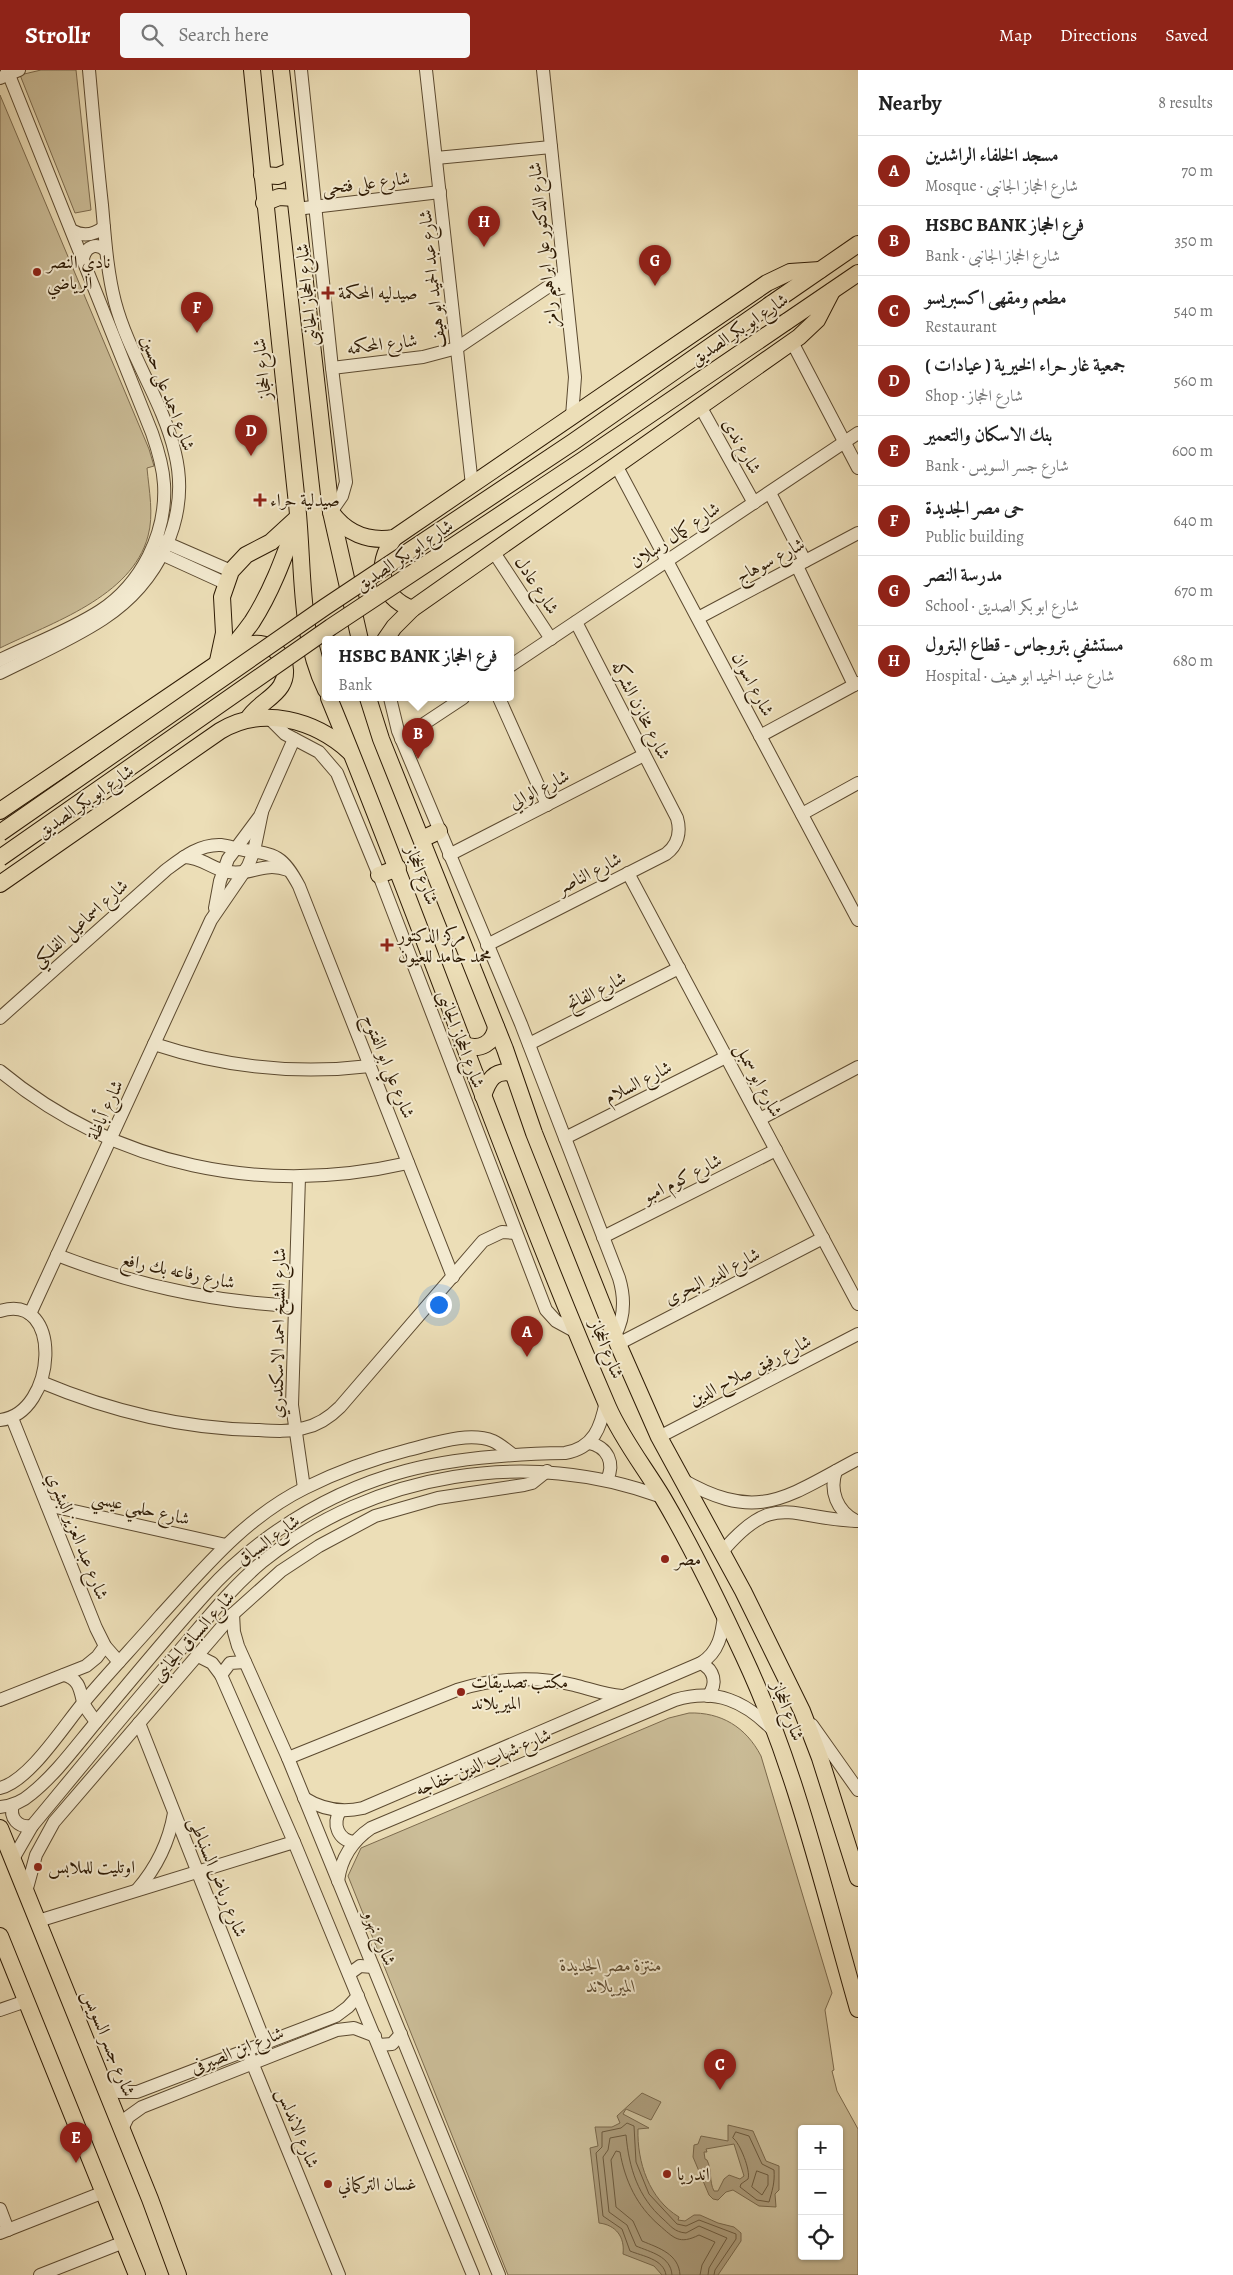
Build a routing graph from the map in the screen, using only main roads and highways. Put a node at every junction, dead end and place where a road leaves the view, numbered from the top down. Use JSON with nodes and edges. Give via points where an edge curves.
{"nodes":[{"id":1,"x":252,"y":70,"type":"edge"},
{"id":2,"x":281,"y":70,"type":"edge"},
{"id":3,"x":292,"y":170,"type":"junction"},
{"id":4,"x":262,"y":175,"type":"junction"},
{"id":5,"x":264,"y":203,"type":"junction"},
{"id":6,"x":296,"y":204,"type":"junction"},
{"id":7,"x":858,"y":244,"type":"edge"},
{"id":8,"x":820,"y":270,"type":"junction"},
{"id":9,"x":858,"y":273,"type":"edge"},
{"id":10,"x":832,"y":290,"type":"junction"},
{"id":11,"x":331,"y":512,"type":"junction"},
{"id":12,"x":299,"y":517,"type":"junction"},
{"id":13,"x":394,"y":538,"type":"junction"},
{"id":14,"x":412,"y":609,"type":"junction"},
{"id":15,"x":359,"y":636,"type":"edge"},
{"id":16,"x":388,"y":636,"type":"edge"},
{"id":17,"x":218,"y":663,"type":"junction"},
{"id":18,"x":322,"y":680,"type":"edge"},
{"id":19,"x":330,"y":701,"type":"edge"},
{"id":20,"x":369,"y":701,"type":"edge"},
{"id":21,"x":248,"y":719,"type":"junction"},
{"id":22,"x":353,"y":755,"type":"junction"},
{"id":23,"x":0,"y":811,"type":"edge"},
{"id":24,"x":439,"y":831,"type":"road end"},
{"id":25,"x":0,"y":833,"type":"edge"},
{"id":26,"x":422,"y":840,"type":"junction"},
{"id":27,"x":0,"y":858,"type":"edge"},
{"id":28,"x":398,"y":868,"type":"junction"},
{"id":29,"x":379,"y":875,"type":"road end"},
{"id":30,"x":0,"y":884,"type":"edge"},
{"id":31,"x":496,"y":1027,"type":"junction"},
{"id":32,"x":465,"y":1045,"type":"junction"},
{"id":33,"x":512,"y":1073,"type":"junction"},
{"id":34,"x":483,"y":1096,"type":"junction"},
{"id":35,"x":0,"y":1828,"type":"edge"},
{"id":36,"x":858,"y":1878,"type":"edge"},
{"id":37,"x":0,"y":1938,"type":"edge"},
{"id":38,"x":841,"y":1950,"type":"junction"},
{"id":39,"x":858,"y":1957,"type":"edge"},
{"id":40,"x":858,"y":2009,"type":"edge"},
{"id":41,"x":137,"y":2275,"type":"edge"},
{"id":42,"x":178,"y":2275,"type":"edge"}],
"edges":[{"from":1,"to":4,"type":"main road","name":"شارع الحجاز"},
{"from":2,"to":3,"type":"main road"},
{"from":3,"to":4,"type":"main road","via":[[278,176]]},
{"from":3,"to":6,"type":"main road"},
{"from":4,"to":5,"type":"main road","name":"شارع الحجاز"},
{"from":5,"to":6,"type":"main road","via":[[279,197]]},
{"from":5,"to":12,"type":"main road","name":"شارع الحجاز"},
{"from":6,"to":11,"type":"main road"},
{"from":7,"to":8,"type":"main road","name":"شارع ابو بكر الصديق"},
{"from":8,"to":13,"type":"main road","name":"شارع ابو بكر الصديق","via":[[790,272],[767,282]]},
{"from":8,"to":25,"type":"main road","name":"شارع ابو بكر الصديق","bridge":true},
{"from":9,"to":10,"type":"main road","name":"شارع ابو بكر الصديق"},
{"from":10,"to":14,"type":"main road","via":[[817,320],[792,342]]},
{"from":10,"to":27,"type":"main road","name":"شارع ابو بكر الصديق","bridge":true,"via":[[331,627]]},
{"from":11,"to":13,"type":"main road","name":"شارع ابو بكر الصديق","via":[[355,534],[374,539]]},
{"from":11,"to":15,"type":"main road"},
{"from":12,"to":17,"type":"main road","via":[[282,565],[263,603],[241,637]]},
{"from":12,"to":17,"type":"main road","via":[[277,538],[246,554],[228,577],[222,597],[224,634]]},
{"from":12,"to":18,"type":"main road","name":"شارع الحجاز","via":[[308,632]]},
{"from":13,"to":14,"type":"main road","via":[[383,560],[383,579],[396,600]]},
{"from":14,"to":16,"type":"main road"},
{"from":17,"to":21,"type":"main road","via":[[254,644],[273,649],[283,660],[285,675],[279,688],[256,707]]},
{"from":17,"to":23,"type":"main road"},
{"from":19,"to":22,"type":"main road","name":"شارع الحجاز"},
{"from":20,"to":26,"type":"main road","name":"شارع الحجاز"},
{"from":21,"to":22,"type":"main road","name":"شارع ابو بكر الصديق","via":[[268,717],[310,726]]},
{"from":21,"to":30,"type":"main road","name":"شارع ابو بكر الصديق","via":[[220,731]]},
{"from":22,"to":28,"type":"main road","name":"شارع الحجاز"},
{"from":24,"to":26,"type":"main road"},
{"from":26,"to":31,"type":"main road","name":"شارع الحجاز"},
{"from":28,"to":29,"type":"main road"},
{"from":28,"to":32,"type":"main road","name":"شارع الحجاز"},
{"from":31,"to":32,"type":"main road","via":[[486,1045],[475,1048]]},
{"from":31,"to":33,"type":"main road","name":"شارع الحجاز"},
{"from":32,"to":34,"type":"main road","name":"شارع الحجاز"},
{"from":33,"to":34,"type":"main road","via":[[493,1076]]},
{"from":33,"to":36,"type":"main road","name":"شارع الحجاز","via":[[616,1340],[659,1437],[784,1670],[802,1711]]},
{"from":34,"to":38,"type":"main road","name":"شارع الحجاز","via":[[606,1402],[662,1497],[756,1682],[788,1770]]},
{"from":35,"to":42,"type":"main road","name":"شارع جسر السويس"},
{"from":37,"to":41,"type":"main road"},
{"from":38,"to":39,"type":"main road"},
{"from":38,"to":40,"type":"main road","name":"شارع الحجاز"}]}
